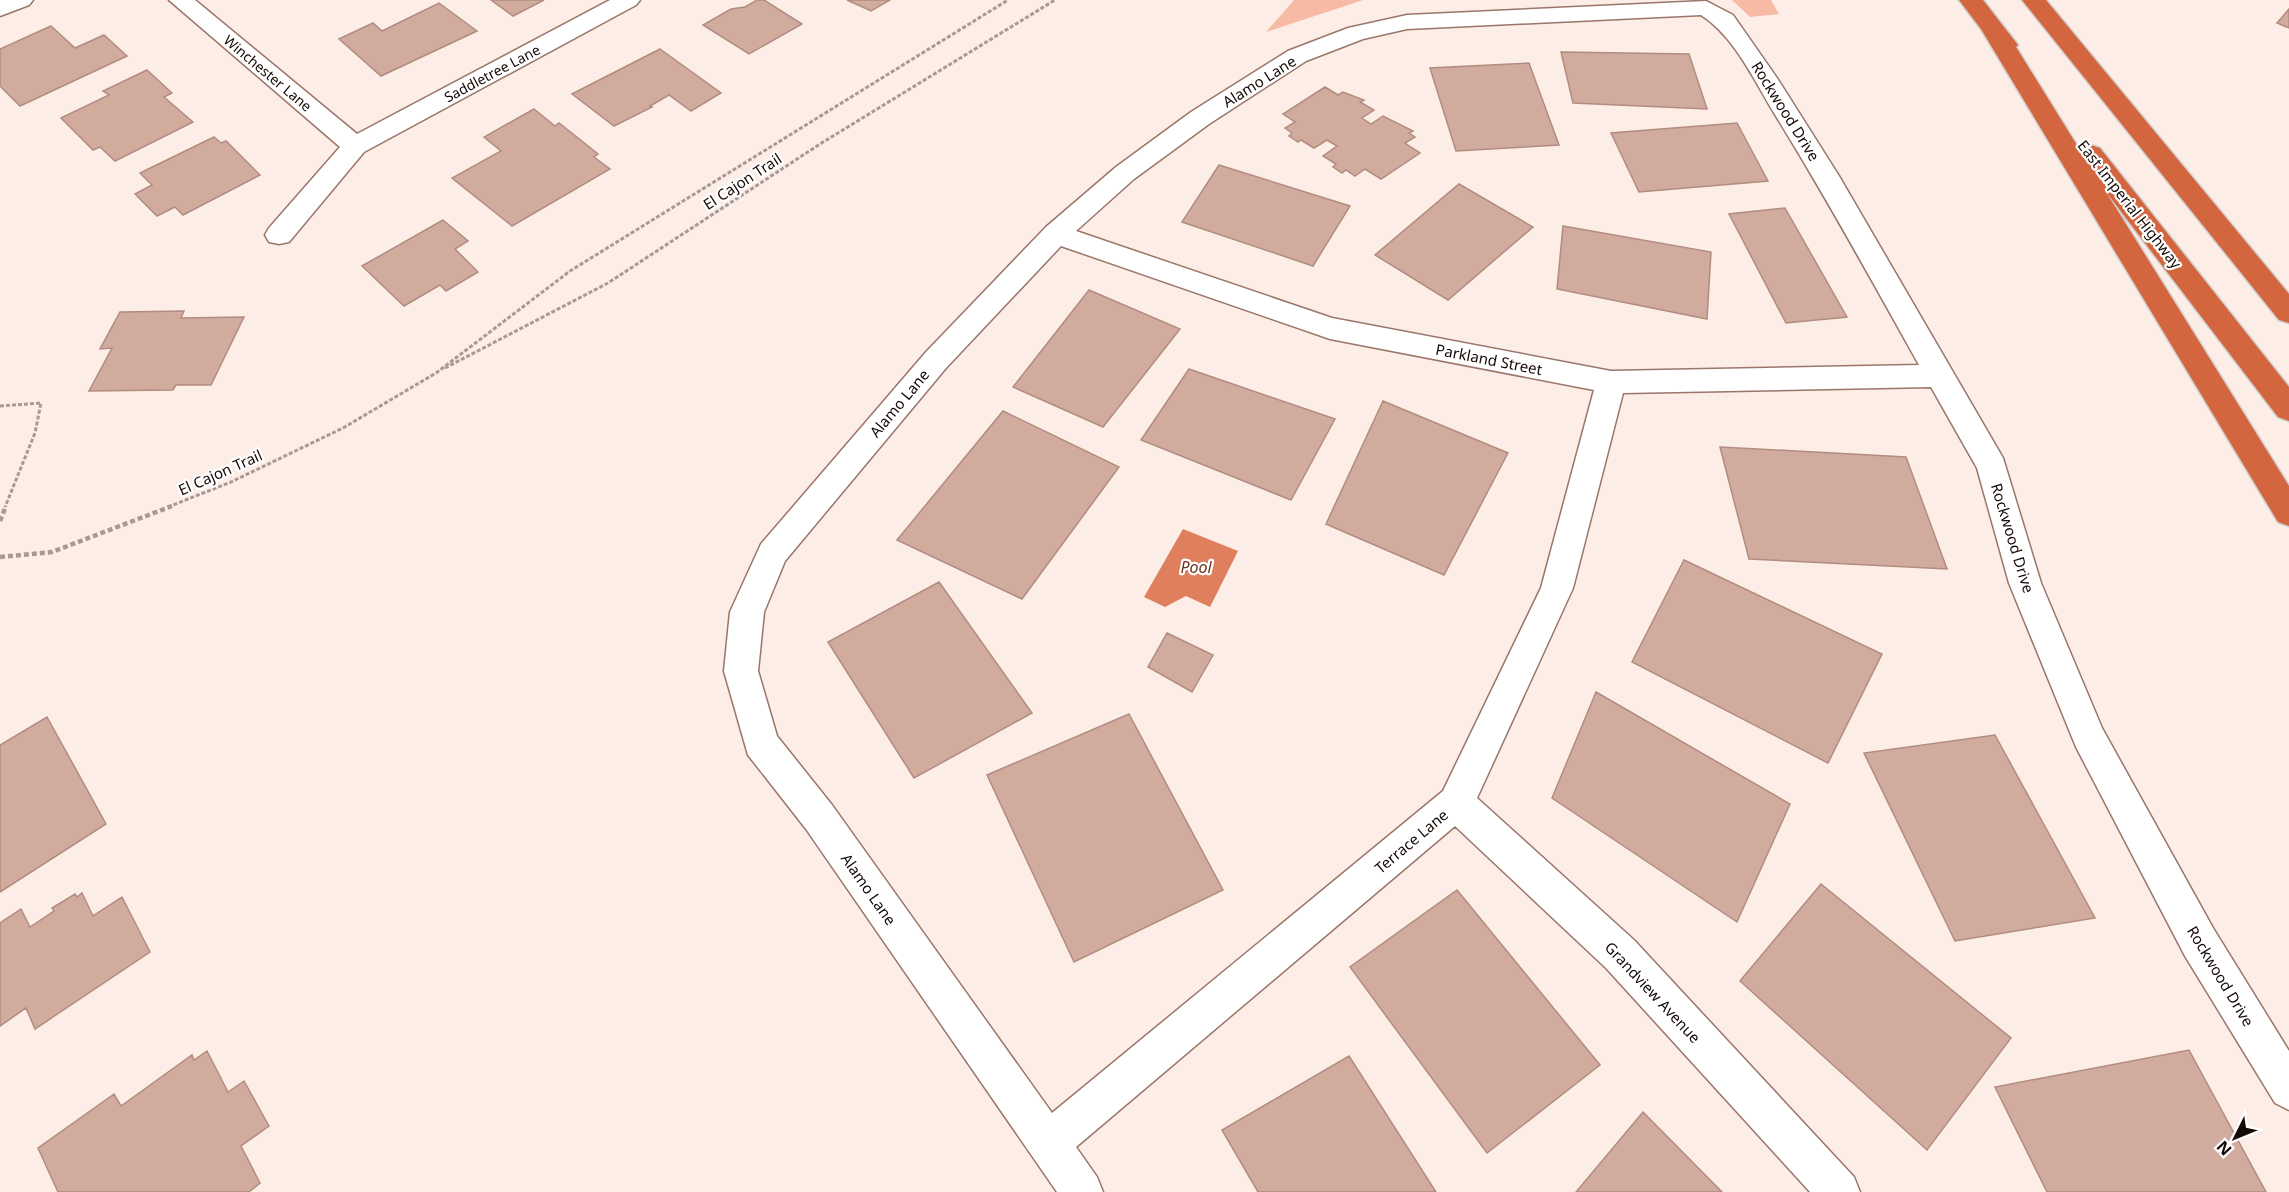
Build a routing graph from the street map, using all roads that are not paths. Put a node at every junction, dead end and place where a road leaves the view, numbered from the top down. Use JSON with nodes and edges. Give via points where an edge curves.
{"nodes":[{"id":1,"x":21,"y":0,"type":"edge"},
{"id":2,"x":181,"y":0,"type":"edge"},
{"id":3,"x":628,"y":0,"type":"edge"},
{"id":4,"x":1971,"y":0,"type":"edge"},
{"id":5,"x":1706,"y":8,"type":"joint"},
{"id":6,"x":2040,"y":8,"type":"edge"},
{"id":7,"x":0,"y":9,"type":"edge"},
{"id":8,"x":1993,"y":29,"type":"junction"},
{"id":9,"x":355,"y":146,"type":"junction"},
{"id":10,"x":1056,"y":234,"type":"junction"},
{"id":11,"x":279,"y":235,"type":"dead end"},
{"id":12,"x":2289,"y":276,"type":"edge"},
{"id":13,"x":2289,"y":313,"type":"edge"},
{"id":14,"x":1938,"y":376,"type":"junction"},
{"id":15,"x":1611,"y":382,"type":"junction"},
{"id":16,"x":2289,"y":409,"type":"edge"},
{"id":17,"x":2289,"y":513,"type":"edge"},
{"id":18,"x":1456,"y":803,"type":"junction"},
{"id":19,"x":2289,"y":1089,"type":"edge"},
{"id":20,"x":1047,"y":1144,"type":"junction"},
{"id":21,"x":1082,"y":1192,"type":"edge"},
{"id":22,"x":1839,"y":1192,"type":"edge"}],
"edges":[{"from":1,"to":7,"type":"street"},
{"from":2,"to":9,"type":"street","name":"Winchester Lane"},
{"from":3,"to":9,"type":"street","name":"Saddletree Lane"},
{"from":4,"to":8,"type":"highway","name":"East Imperial Highway"},
{"from":5,"to":10,"type":"street","name":"Alamo Lane","via":[[1407,22],[1356,33],[1297,56],[1200,118],[1125,173]]},
{"from":5,"to":14,"type":"street","name":"Rockwood Drive","via":[[1725,20],[1765,78],[1826,176]]},
{"from":6,"to":12,"type":"highway"},
{"from":6,"to":13,"type":"highway"},
{"from":8,"to":16,"type":"highway","name":"East Imperial Highway"},
{"from":8,"to":17,"type":"highway"},
{"from":9,"to":11,"type":"street"},
{"from":10,"to":15,"type":"street","name":"Parkland Street","via":[[1330,328]]},
{"from":10,"to":20,"type":"street","name":"Alamo Lane","via":[[936,360],[772,553],[747,612],[741,671],[761,744],[819,817]]},
{"from":14,"to":15,"type":"street","name":"Parkland Street"},
{"from":14,"to":19,"type":"street","name":"Rockwood Drive","via":[[1992,467],[2025,583],[2088,736],[2199,942]]},
{"from":15,"to":18,"type":"street","name":"Terrace Lane","via":[[1557,588]]},
{"from":18,"to":20,"type":"street","name":"Terrace Lane"},
{"from":18,"to":22,"type":"street","name":"Grandview Avenue","via":[[1620,954]]},
{"from":20,"to":21,"type":"street","name":"Alamo Lane"}]}
